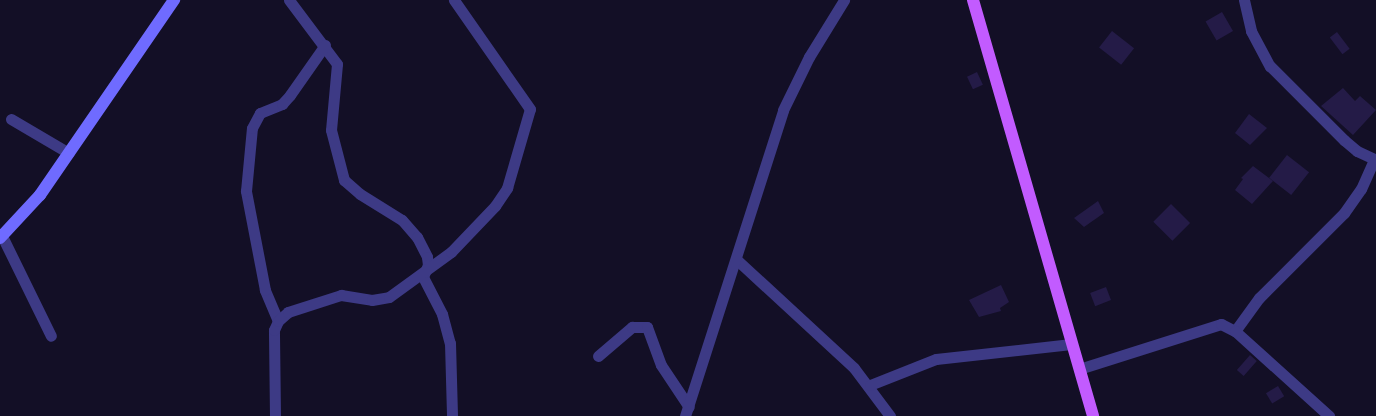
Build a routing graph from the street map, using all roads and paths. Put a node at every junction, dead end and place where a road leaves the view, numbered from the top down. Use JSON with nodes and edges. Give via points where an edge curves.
{"nodes":[{"id":1,"x":174,"y":0,"type":"edge"},
{"id":2,"x":289,"y":0,"type":"edge"},
{"id":3,"x":454,"y":0,"type":"edge"},
{"id":4,"x":973,"y":0,"type":"edge"},
{"id":5,"x":1244,"y":0,"type":"edge"},
{"id":6,"x":841,"y":1,"type":"edge"},
{"id":7,"x":325,"y":45,"type":"junction"},
{"id":8,"x":11,"y":119,"type":"dead end"},
{"id":9,"x":69,"y":153,"type":"junction"},
{"id":10,"x":1375,"y":160,"type":"edge"},
{"id":11,"x":1,"y":237,"type":"edge"},
{"id":12,"x":737,"y":260,"type":"junction"},
{"id":13,"x":425,"y":272,"type":"junction"},
{"id":14,"x":278,"y":321,"type":"junction"},
{"id":15,"x":1235,"y":331,"type":"junction"},
{"id":16,"x":51,"y":336,"type":"dead end"},
{"id":17,"x":1071,"y":344,"type":"junction"},
{"id":18,"x":598,"y":356,"type":"dead end"},
{"id":19,"x":1079,"y":369,"type":"junction"},
{"id":20,"x":870,"y":385,"type":"junction"},
{"id":21,"x":687,"y":411,"type":"edge"},
{"id":22,"x":275,"y":416,"type":"edge"},
{"id":23,"x":452,"y":416,"type":"edge"},
{"id":24,"x":890,"y":416,"type":"edge"},
{"id":25,"x":1093,"y":416,"type":"edge"},
{"id":26,"x":1329,"y":416,"type":"edge"}],
"edges":[{"from":1,"to":9,"type":"street"},
{"from":2,"to":7,"type":"street"},
{"from":3,"to":13,"type":"street","via":[[530,109],[503,194],[451,252]]},
{"from":4,"to":17,"type":"main road"},
{"from":5,"to":10,"type":"street","via":[[1251,31],[1270,66],[1344,140]]},
{"from":6,"to":12,"type":"street","via":[[783,110]]},
{"from":7,"to":13,"type":"street","via":[[337,64],[331,130],[344,180],[410,227],[427,257]]},
{"from":7,"to":14,"type":"street","via":[[290,95],[282,104],[260,113],[252,128],[246,191],[265,290]]},
{"from":8,"to":9,"type":"street"},
{"from":9,"to":11,"type":"street","via":[[40,195]]},
{"from":10,"to":15,"type":"street","via":[[1361,189],[1344,213],[1271,285]]},
{"from":11,"to":16,"type":"street"},
{"from":12,"to":20,"type":"street"},
{"from":12,"to":21,"type":"street"},
{"from":13,"to":14,"type":"street","via":[[380,300],[341,295],[288,312]]},
{"from":13,"to":23,"type":"street","via":[[423,277],[442,314],[450,343]]},
{"from":14,"to":22,"type":"street","via":[[274,330]]},
{"from":15,"to":19,"type":"street","via":[[1221,324]]},
{"from":15,"to":26,"type":"street"},
{"from":17,"to":19,"type":"main road"},
{"from":17,"to":20,"type":"street","via":[[936,359]]},
{"from":18,"to":21,"type":"street","via":[[632,327],[648,327],[662,365]]},
{"from":19,"to":25,"type":"main road"},
{"from":20,"to":24,"type":"street"}]}
